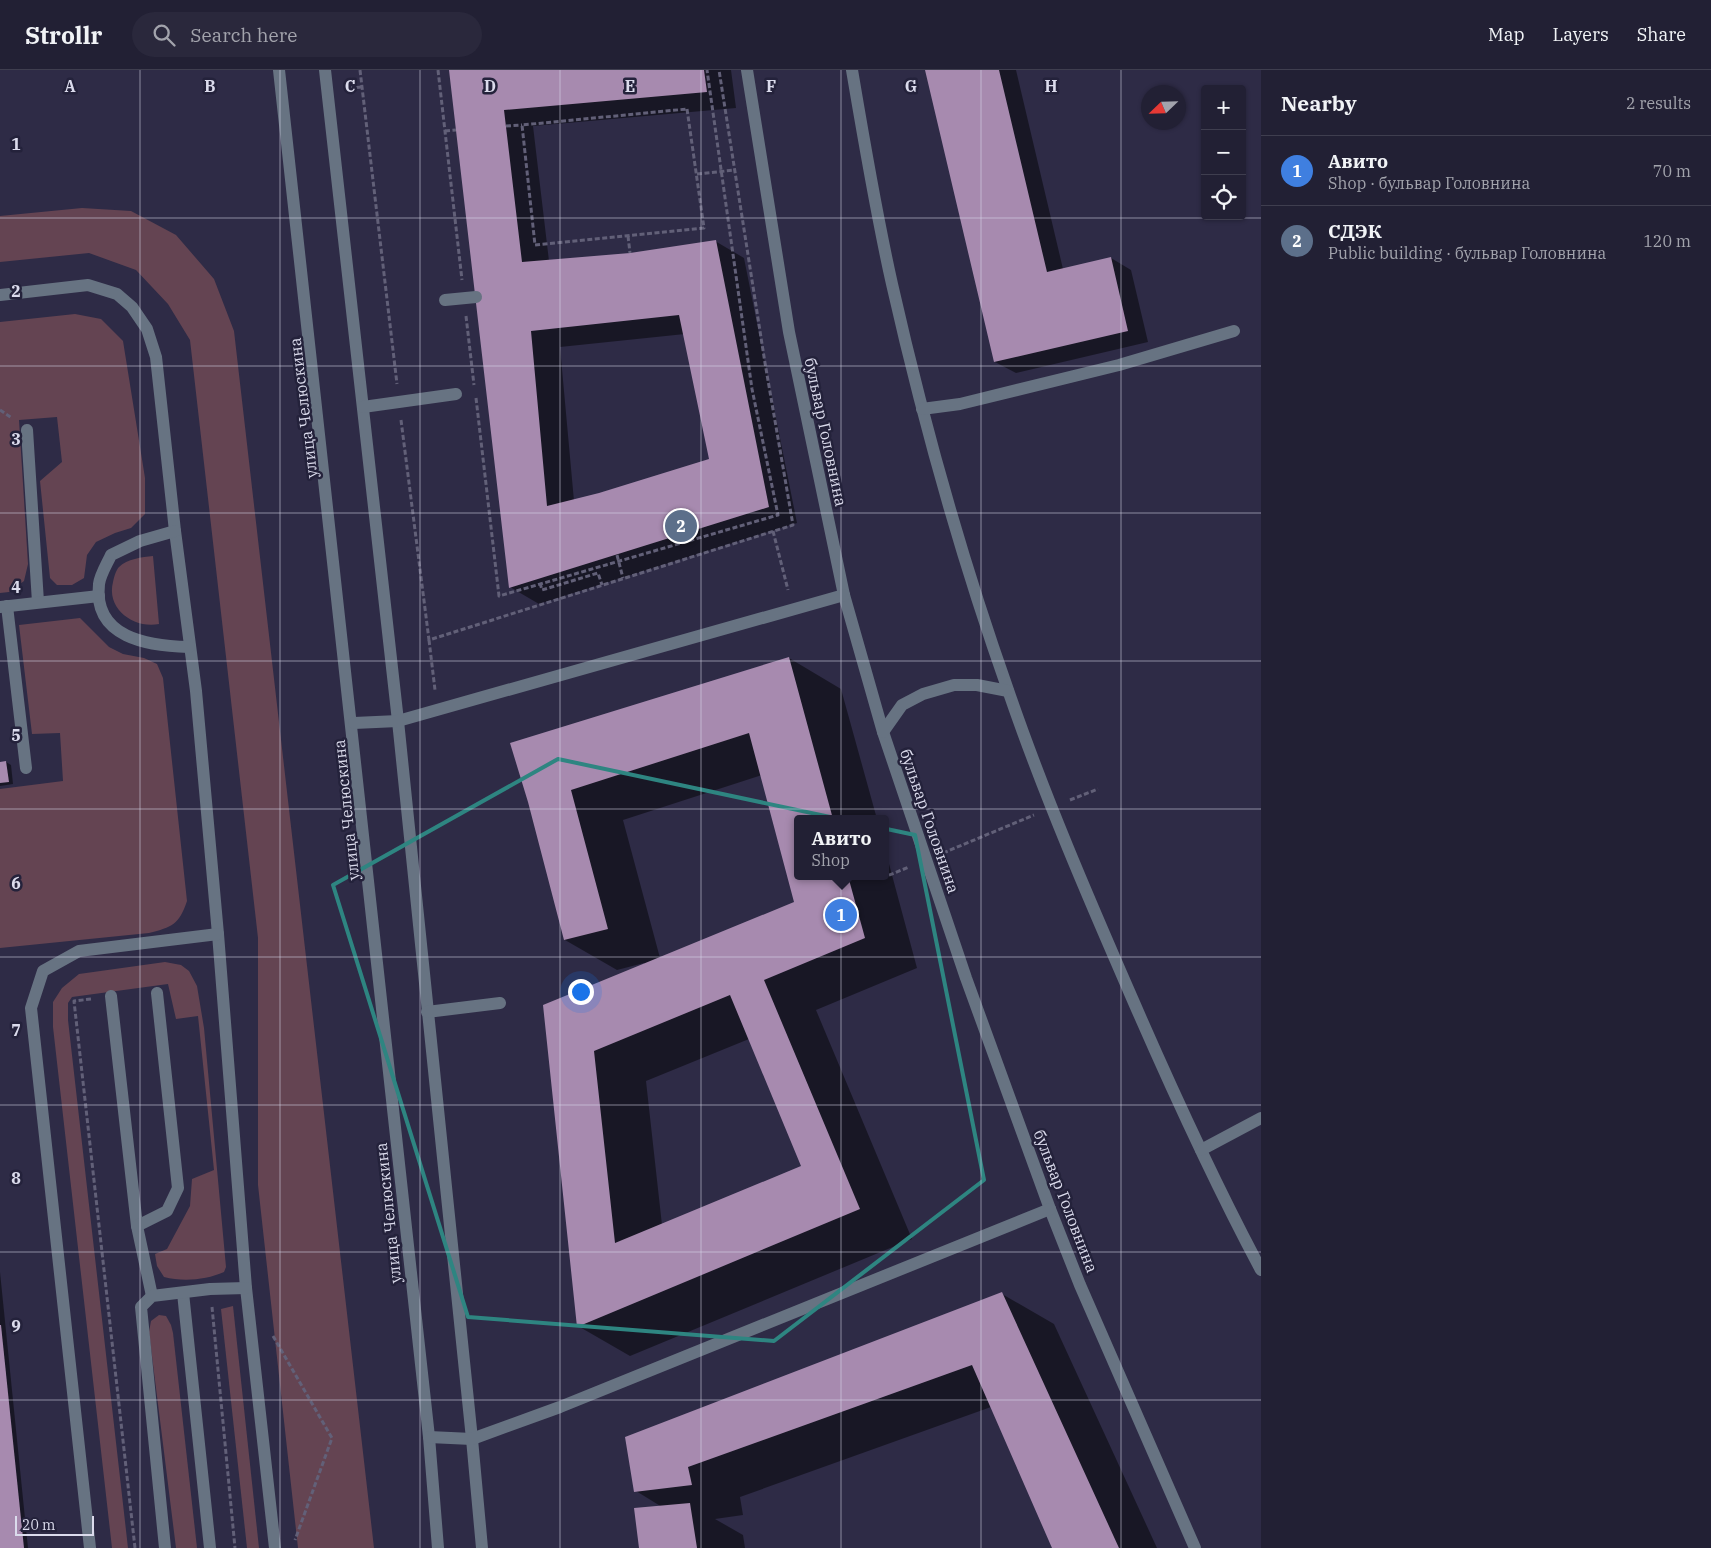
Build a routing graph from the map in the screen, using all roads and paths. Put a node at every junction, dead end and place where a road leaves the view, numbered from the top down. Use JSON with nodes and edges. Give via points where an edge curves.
{"nodes":[{"id":1,"x":279,"y":70,"type":"edge"},
{"id":2,"x":325,"y":70,"type":"edge"},
{"id":3,"x":360,"y":70,"type":"edge"},
{"id":4,"x":438,"y":70,"type":"edge"},
{"id":5,"x":708,"y":70,"type":"edge"},
{"id":6,"x":719,"y":70,"type":"edge"},
{"id":7,"x":747,"y":70,"type":"edge"},
{"id":8,"x":852,"y":70,"type":"edge"},
{"id":9,"x":362,"y":87,"type":"junction"},
{"id":10,"x":349,"y":88,"type":"dead end"},
{"id":11,"x":522,"y":125,"type":"junction"},
{"id":12,"x":506,"y":126,"type":"dead end"},
{"id":13,"x":456,"y":130,"type":"dead end"},
{"id":14,"x":445,"y":131,"type":"junction"},
{"id":15,"x":735,"y":170,"type":"junction"},
{"id":16,"x":722,"y":172,"type":"junction"},
{"id":17,"x":696,"y":174,"type":"junction"},
{"id":18,"x":628,"y":236,"type":"junction"},
{"id":19,"x":630,"y":252,"type":"dead end"},
{"id":20,"x":0,"y":294,"type":"edge"},
{"id":21,"x":470,"y":298,"type":"junction"},
{"id":22,"x":446,"y":300,"type":"dead end"},
{"id":23,"x":1234,"y":331,"type":"dead end"},
{"id":24,"x":456,"y":394,"type":"dead end"},
{"id":25,"x":399,"y":402,"type":"junction"},
{"id":26,"x":363,"y":407,"type":"junction"},
{"id":27,"x":922,"y":409,"type":"junction"},
{"id":28,"x":26,"y":430,"type":"dead end"},
{"id":29,"x":175,"y":531,"type":"junction"},
{"id":30,"x":774,"y":531,"type":"junction"},
{"id":31,"x":617,"y":555,"type":"dead end"},
{"id":32,"x":618,"y":561,"type":"junction"},
{"id":33,"x":623,"y":578,"type":"junction"},
{"id":34,"x":540,"y":584,"type":"junction"},
{"id":35,"x":602,"y":585,"type":"junction"},
{"id":36,"x":844,"y":595,"type":"junction"},
{"id":37,"x":99,"y":596,"type":"junction"},
{"id":38,"x":790,"y":598,"type":"dead end"},
{"id":39,"x":38,"y":602,"type":"junction"},
{"id":40,"x":4,"y":607,"type":"edge"},
{"id":41,"x":429,"y":640,"type":"junction"},
{"id":42,"x":189,"y":647,"type":"junction"},
{"id":43,"x":1008,"y":691,"type":"junction"},
{"id":44,"x":436,"y":694,"type":"dead end"},
{"id":45,"x":398,"y":721,"type":"junction"},
{"id":46,"x":354,"y":723,"type":"junction"},
{"id":47,"x":883,"y":732,"type":"junction"},
{"id":48,"x":26,"y":768,"type":"dead end"},
{"id":49,"x":1098,"y":789,"type":"dead end"},
{"id":50,"x":1052,"y":807,"type":"junction"},
{"id":51,"x":926,"y":860,"type":"junction"},
{"id":52,"x":889,"y":875,"type":"edge"},
{"id":53,"x":218,"y":934,"type":"junction"},
{"id":54,"x":157,"y":993,"type":"dead end"},
{"id":55,"x":111,"y":996,"type":"joint"},
{"id":56,"x":500,"y":1003,"type":"dead end"},
{"id":57,"x":427,"y":1012,"type":"junction"},
{"id":58,"x":1261,"y":1118,"type":"edge"},
{"id":59,"x":1201,"y":1150,"type":"junction"},
{"id":60,"x":1050,"y":1209,"type":"junction"},
{"id":61,"x":137,"y":1226,"type":"junction"},
{"id":62,"x":1261,"y":1270,"type":"edge"},
{"id":63,"x":246,"y":1288,"type":"junction"},
{"id":64,"x":210,"y":1289,"type":"junction"},
{"id":65,"x":183,"y":1292,"type":"junction"},
{"id":66,"x":152,"y":1296,"type":"junction"},
{"id":67,"x":269,"y":1329,"type":"dead end"},
{"id":68,"x":429,"y":1437,"type":"junction"},
{"id":69,"x":472,"y":1439,"type":"junction"},
{"id":70,"x":293,"y":1545,"type":"dead end"},
{"id":71,"x":90,"y":1548,"type":"edge"},
{"id":72,"x":135,"y":1548,"type":"edge"},
{"id":73,"x":165,"y":1548,"type":"edge"},
{"id":74,"x":210,"y":1548,"type":"edge"},
{"id":75,"x":235,"y":1548,"type":"edge"},
{"id":76,"x":275,"y":1548,"type":"edge"},
{"id":77,"x":438,"y":1548,"type":"edge"},
{"id":78,"x":482,"y":1548,"type":"edge"},
{"id":79,"x":1195,"y":1548,"type":"edge"}],
"edges":[{"from":1,"to":46,"type":"street","name":"улица Челюскина"},
{"from":2,"to":26,"type":"street"},
{"from":3,"to":9,"type":"path"},
{"from":4,"to":14,"type":"path"},
{"from":5,"to":16,"type":"path"},
{"from":6,"to":15,"type":"path"},
{"from":7,"to":36,"type":"street","name":"бульвар Головнина","via":[[789,332]]},
{"from":8,"to":27,"type":"street","via":[[892,283]]},
{"from":9,"to":10,"type":"path"},
{"from":9,"to":25,"type":"path"},
{"from":11,"to":12,"type":"path"},
{"from":11,"to":17,"type":"path","via":[[687,110]]},
{"from":11,"to":18,"type":"path","via":[[536,245]]},
{"from":13,"to":14,"type":"path"},
{"from":14,"to":21,"type":"path"},
{"from":15,"to":16,"type":"path"},
{"from":15,"to":30,"type":"path","via":[[793,524]]},
{"from":16,"to":17,"type":"path"},
{"from":16,"to":32,"type":"path","via":[[752,389],[778,515]]},
{"from":17,"to":18,"type":"path","via":[[704,228]]},
{"from":18,"to":19,"type":"path"},
{"from":20,"to":29,"type":"street","via":[[88,285],[117,294],[132,307],[147,329],[156,357]]},
{"from":21,"to":22,"type":"street"},
{"from":21,"to":34,"type":"path","via":[[498,596]]},
{"from":23,"to":27,"type":"street","via":[[1119,365],[960,404]]},
{"from":24,"to":25,"type":"street"},
{"from":25,"to":26,"type":"street"},
{"from":25,"to":41,"type":"path"},
{"from":26,"to":45,"type":"street"},
{"from":27,"to":43,"type":"street","via":[[968,570]]},
{"from":28,"to":39,"type":"street"},
{"from":29,"to":37,"type":"street","via":[[140,541],[110,555],[99,582]]},
{"from":29,"to":42,"type":"street"},
{"from":30,"to":33,"type":"path"},
{"from":30,"to":38,"type":"path"},
{"from":31,"to":32,"type":"path"},
{"from":32,"to":33,"type":"path"},
{"from":32,"to":34,"type":"path"},
{"from":33,"to":35,"type":"path"},
{"from":34,"to":35,"type":"path","via":[[542,590],[598,573]]},
{"from":35,"to":41,"type":"path"},
{"from":36,"to":45,"type":"street"},
{"from":36,"to":47,"type":"street","name":"бульвар Головнина"},
{"from":37,"to":39,"type":"street"},
{"from":37,"to":42,"type":"street","via":[[100,608],[111,625],[126,636],[150,644]]},
{"from":39,"to":40,"type":"street"},
{"from":40,"to":48,"type":"street"},
{"from":41,"to":44,"type":"path"},
{"from":42,"to":53,"type":"street","via":[[196,691]]},
{"from":43,"to":47,"type":"street","via":[[977,685],[954,685],[923,694],[902,705]]},
{"from":43,"to":50,"type":"street"},
{"from":45,"to":46,"type":"street"},
{"from":45,"to":57,"type":"street"},
{"from":46,"to":68,"type":"street","name":"улица Челюскина"},
{"from":47,"to":51,"type":"street","name":"бульвар Головнина"},
{"from":49,"to":50,"type":"path"},
{"from":50,"to":51,"type":"path"},
{"from":50,"to":59,"type":"street","via":[[1090,903]]},
{"from":51,"to":52,"type":"path"},
{"from":51,"to":60,"type":"street","name":"бульвар Головнина"},
{"from":53,"to":63,"type":"street"},
{"from":53,"to":71,"type":"street","via":[[79,951],[43,972],[31,1008]]},
{"from":54,"to":61,"type":"street","via":[[178,1188],[167,1211]]},
{"from":55,"to":61,"type":"street"},
{"from":55,"to":72,"type":"path","via":[[74,1001]]},
{"from":56,"to":57,"type":"street"},
{"from":57,"to":69,"type":"street"},
{"from":58,"to":59,"type":"street"},
{"from":59,"to":62,"type":"street"},
{"from":60,"to":69,"type":"street","via":[[560,1408]]},
{"from":60,"to":79,"type":"street","name":"бульвар Головнина"},
{"from":61,"to":66,"type":"street"},
{"from":63,"to":64,"type":"street"},
{"from":63,"to":76,"type":"street"},
{"from":64,"to":65,"type":"street"},
{"from":64,"to":75,"type":"path"},
{"from":65,"to":66,"type":"street"},
{"from":65,"to":74,"type":"street"},
{"from":66,"to":73,"type":"street","via":[[141,1307]]},
{"from":67,"to":70,"type":"path","via":[[332,1438]]},
{"from":68,"to":69,"type":"street"},
{"from":68,"to":77,"type":"street","name":"улица Челюскина"},
{"from":69,"to":78,"type":"street"}]}
